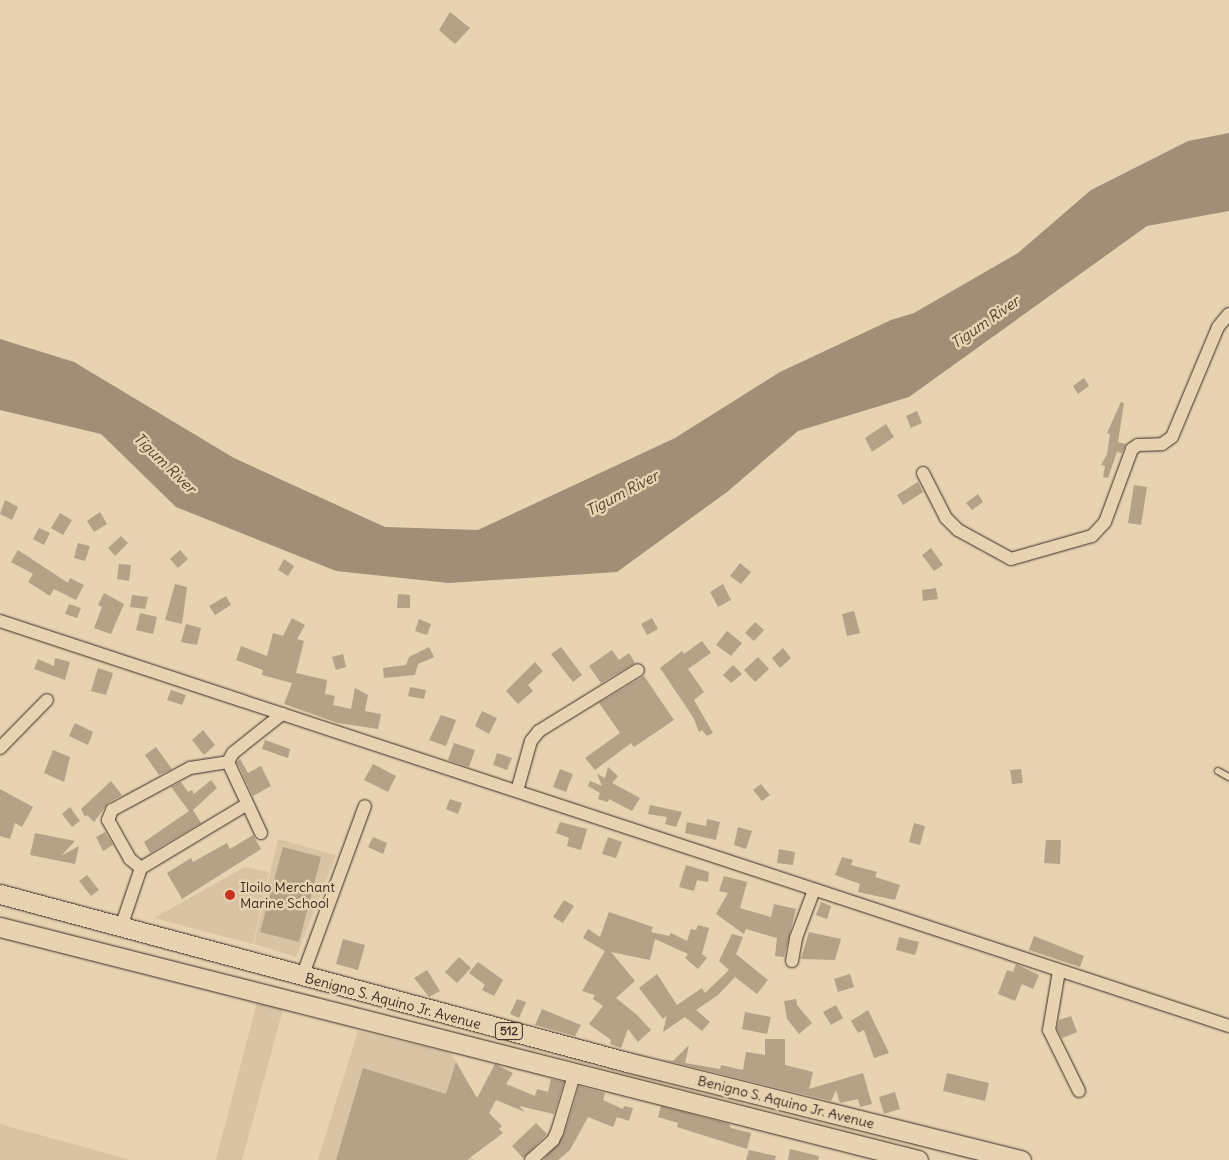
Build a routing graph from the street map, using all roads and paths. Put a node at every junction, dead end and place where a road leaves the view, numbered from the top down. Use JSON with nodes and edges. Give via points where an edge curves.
{"nodes":[{"id":1,"x":1229,"y":314,"type":"edge"},
{"id":2,"x":923,"y":473,"type":"dead end"},
{"id":3,"x":0,"y":621,"type":"edge"},
{"id":4,"x":638,"y":670,"type":"dead end"},
{"id":5,"x":47,"y":700,"type":"dead end"},
{"id":6,"x":282,"y":714,"type":"junction"},
{"id":7,"x":0,"y":748,"type":"edge"},
{"id":8,"x":228,"y":762,"type":"junction"},
{"id":9,"x":1218,"y":771,"type":"dead end"},
{"id":10,"x":1229,"y":777,"type":"edge"},
{"id":11,"x":517,"y":791,"type":"junction"},
{"id":12,"x":246,"y":805,"type":"junction"},
{"id":13,"x":365,"y":806,"type":"dead end"},
{"id":14,"x":261,"y":833,"type":"dead end"},
{"id":15,"x":141,"y":868,"type":"junction"},
{"id":16,"x":814,"y":890,"type":"junction"},
{"id":17,"x":0,"y":894,"type":"edge"},
{"id":18,"x":0,"y":927,"type":"edge"},
{"id":19,"x":121,"y":927,"type":"junction"},
{"id":20,"x":792,"y":961,"type":"dead end"},
{"id":21,"x":1059,"y":971,"type":"junction"},
{"id":22,"x":302,"y":977,"type":"junction"},
{"id":23,"x":1229,"y":1026,"type":"edge"},
{"id":24,"x":574,"y":1072,"type":"junction"},
{"id":25,"x":1080,"y":1092,"type":"dead end"},
{"id":26,"x":983,"y":1155,"type":"edge"},
{"id":27,"x":531,"y":1160,"type":"edge"},
{"id":28,"x":918,"y":1160,"type":"edge"},
{"id":29,"x":1021,"y":1160,"type":"edge"}],
"edges":[{"from":1,"to":2,"type":"street","via":[[1218,328],[1172,436],[1162,444],[1138,445],[1132,449],[1105,522],[1092,536],[1021,559],[1011,559],[952,524]]},
{"from":3,"to":6,"type":"street"},
{"from":4,"to":11,"type":"street","via":[[538,731],[531,741]]},
{"from":5,"to":7,"type":"street"},
{"from":6,"to":8,"type":"street","via":[[233,753]]},
{"from":6,"to":11,"type":"street"},
{"from":8,"to":12,"type":"street"},
{"from":8,"to":15,"type":"street","via":[[190,768],[112,810],[108,820],[130,859]]},
{"from":9,"to":10,"type":"lane"},
{"from":11,"to":16,"type":"street"},
{"from":12,"to":14,"type":"street"},
{"from":12,"to":15,"type":"street"},
{"from":13,"to":22,"type":"street"},
{"from":15,"to":19,"type":"street"},
{"from":16,"to":20,"type":"street","via":[[796,938]]},
{"from":16,"to":21,"type":"street"},
{"from":17,"to":19,"type":"main road","name":"Benigno S. Aquino Jr. Avenue","number":"512"},
{"from":18,"to":24,"type":"main road","name":"Benigno S. Aquino Jr. Avenue","number":"512"},
{"from":19,"to":22,"type":"main road","name":"Benigno S. Aquino Jr. Avenue","number":"512"},
{"from":21,"to":23,"type":"street"},
{"from":21,"to":25,"type":"street","via":[[1049,1030]]},
{"from":22,"to":26,"type":"main road","name":"Benigno S. Aquino Jr. Avenue","number":"512"},
{"from":24,"to":27,"type":"street","via":[[557,1132],[553,1140]]},
{"from":24,"to":28,"type":"main road","name":"Benigno S. Aquino Jr. Avenue","number":"512"},
{"from":26,"to":29,"type":"main road","name":"Benigno S. Aquino Jr. Avenue","number":"512"}]}
